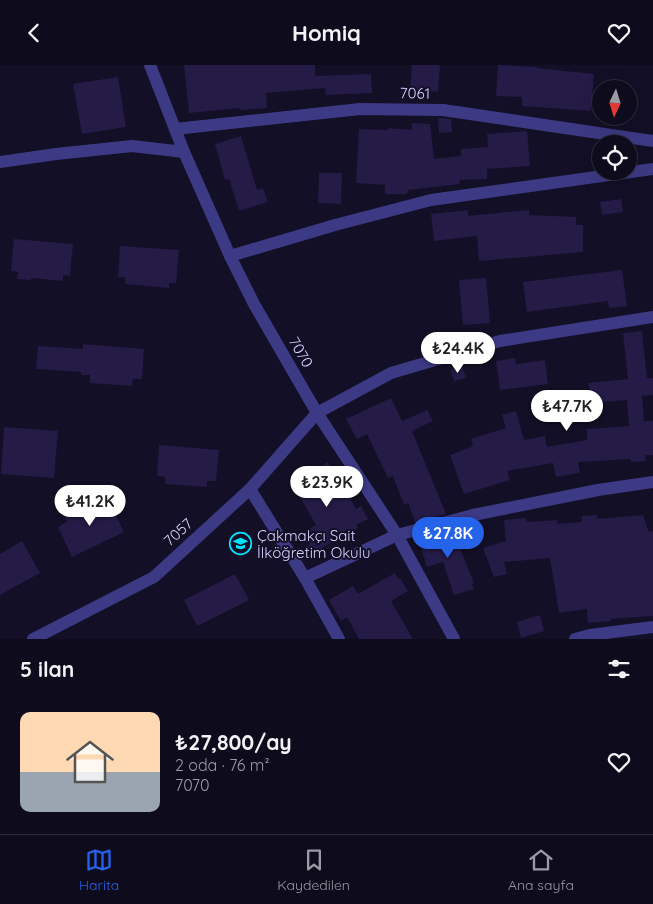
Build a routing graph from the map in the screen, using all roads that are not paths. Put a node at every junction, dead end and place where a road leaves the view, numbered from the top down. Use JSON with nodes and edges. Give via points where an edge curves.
{"nodes":[{"id":1,"x":150,"y":65,"type":"edge"},
{"id":2,"x":175,"y":129,"type":"junction"},
{"id":3,"x":653,"y":141,"type":"edge"},
{"id":4,"x":184,"y":153,"type":"junction"},
{"id":5,"x":0,"y":162,"type":"edge"},
{"id":6,"x":653,"y":169,"type":"edge"},
{"id":7,"x":230,"y":256,"type":"junction"},
{"id":8,"x":653,"y":317,"type":"edge"},
{"id":9,"x":317,"y":413,"type":"junction"},
{"id":10,"x":653,"y":482,"type":"edge"},
{"id":11,"x":250,"y":489,"type":"junction"},
{"id":12,"x":397,"y":535,"type":"junction"},
{"id":13,"x":305,"y":578,"type":"junction"},
{"id":14,"x":653,"y":627,"type":"edge"},
{"id":15,"x":33,"y":639,"type":"edge"},
{"id":16,"x":338,"y":639,"type":"edge"},
{"id":17,"x":454,"y":639,"type":"edge"},
{"id":18,"x":575,"y":639,"type":"edge"}],
"edges":[{"from":1,"to":2,"type":"street","name":"7070"},
{"from":2,"to":3,"type":"street","name":"7061","via":[[360,109],[443,110]]},
{"from":2,"to":4,"type":"street","name":"7070"},
{"from":4,"to":5,"type":"street","via":[[132,146]]},
{"from":4,"to":7,"type":"street","name":"7070"},
{"from":6,"to":7,"type":"street","via":[[431,200]]},
{"from":7,"to":9,"type":"street","name":"7070"},
{"from":8,"to":9,"type":"street","via":[[500,341],[392,373]]},
{"from":9,"to":11,"type":"street","name":"7057"},
{"from":9,"to":12,"type":"street","name":"7070"},
{"from":10,"to":12,"type":"street","via":[[483,513]]},
{"from":11,"to":13,"type":"street"},
{"from":11,"to":15,"type":"street","name":"7057","via":[[154,577]]},
{"from":12,"to":13,"type":"street"},
{"from":12,"to":17,"type":"street","name":"7070"},
{"from":13,"to":16,"type":"street"},
{"from":14,"to":18,"type":"street"}]}
